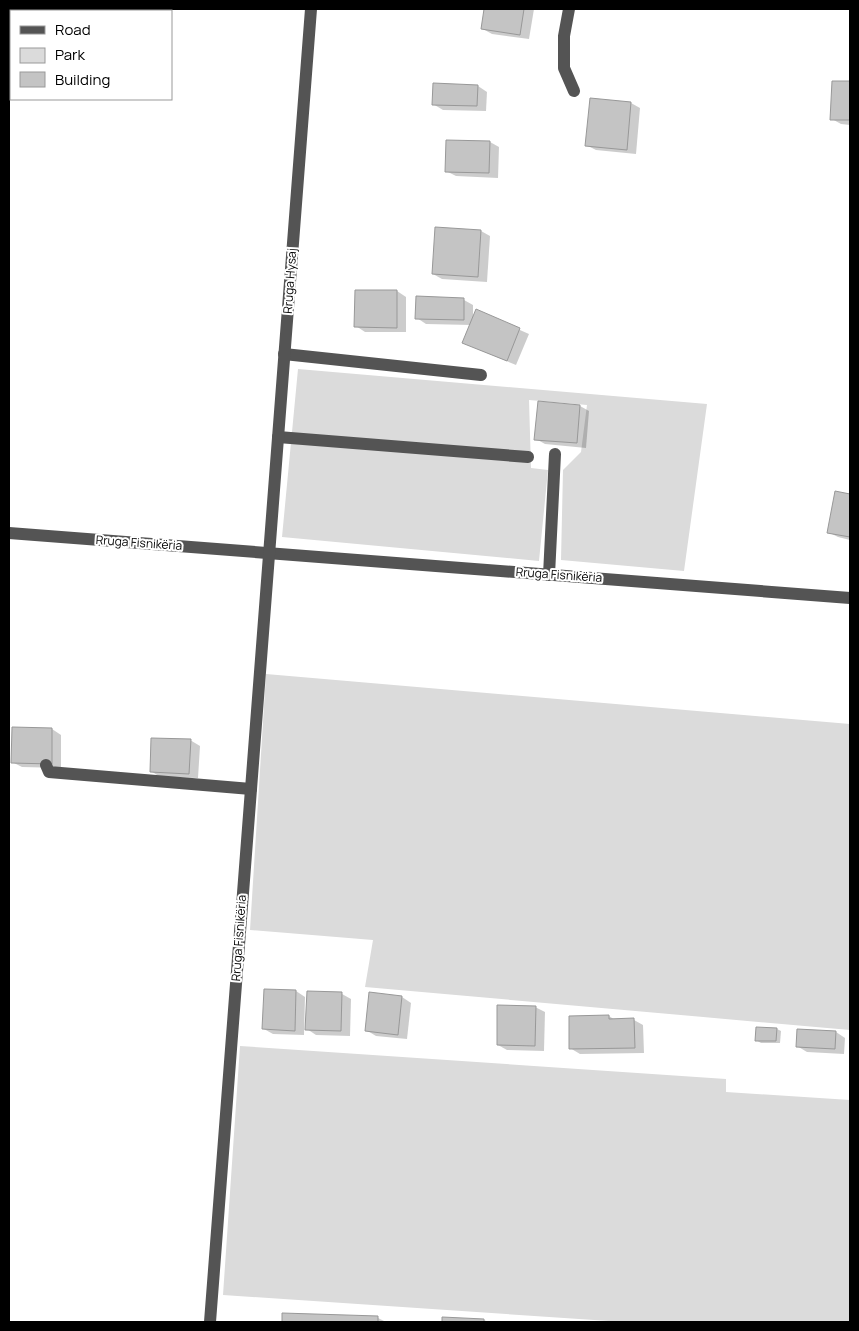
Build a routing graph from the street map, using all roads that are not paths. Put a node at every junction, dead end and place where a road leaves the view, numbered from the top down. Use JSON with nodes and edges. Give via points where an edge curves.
{"nodes":[{"id":1,"x":311,"y":9,"type":"edge"},
{"id":2,"x":570,"y":9,"type":"edge"},
{"id":3,"x":574,"y":91,"type":"dead end"},
{"id":4,"x":284,"y":354,"type":"junction"},
{"id":5,"x":482,"y":375,"type":"dead end"},
{"id":6,"x":278,"y":437,"type":"junction"},
{"id":7,"x":555,"y":454,"type":"dead end"},
{"id":8,"x":528,"y":457,"type":"dead end"},
{"id":9,"x":9,"y":533,"type":"edge"},
{"id":10,"x":268,"y":553,"type":"junction"},
{"id":11,"x":550,"y":575,"type":"junction"},
{"id":12,"x":850,"y":598,"type":"edge"},
{"id":13,"x":46,"y":765,"type":"dead end"},
{"id":14,"x":251,"y":789,"type":"junction"},
{"id":15,"x":210,"y":1322,"type":"edge"}],
"edges":[{"from":1,"to":4,"type":"street","name":"Rruga Hysaj"},
{"from":2,"to":3,"type":"street","via":[[564,36],[564,68]]},
{"from":4,"to":5,"type":"street"},
{"from":4,"to":6,"type":"street","name":"Rruga Hysaj"},
{"from":6,"to":8,"type":"street"},
{"from":6,"to":10,"type":"street","name":"Rruga Hysaj"},
{"from":7,"to":11,"type":"street"},
{"from":9,"to":10,"type":"street","name":"Rruga Fisnikëria"},
{"from":10,"to":11,"type":"street","name":"Rruga Fisnikëria"},
{"from":10,"to":14,"type":"street","name":"Rruga Fisnikëria"},
{"from":11,"to":12,"type":"street","name":"Rruga Fisnikëria"},
{"from":13,"to":14,"type":"street","via":[[49,772]]},
{"from":14,"to":15,"type":"street","name":"Rruga Fisnikëria"}]}
